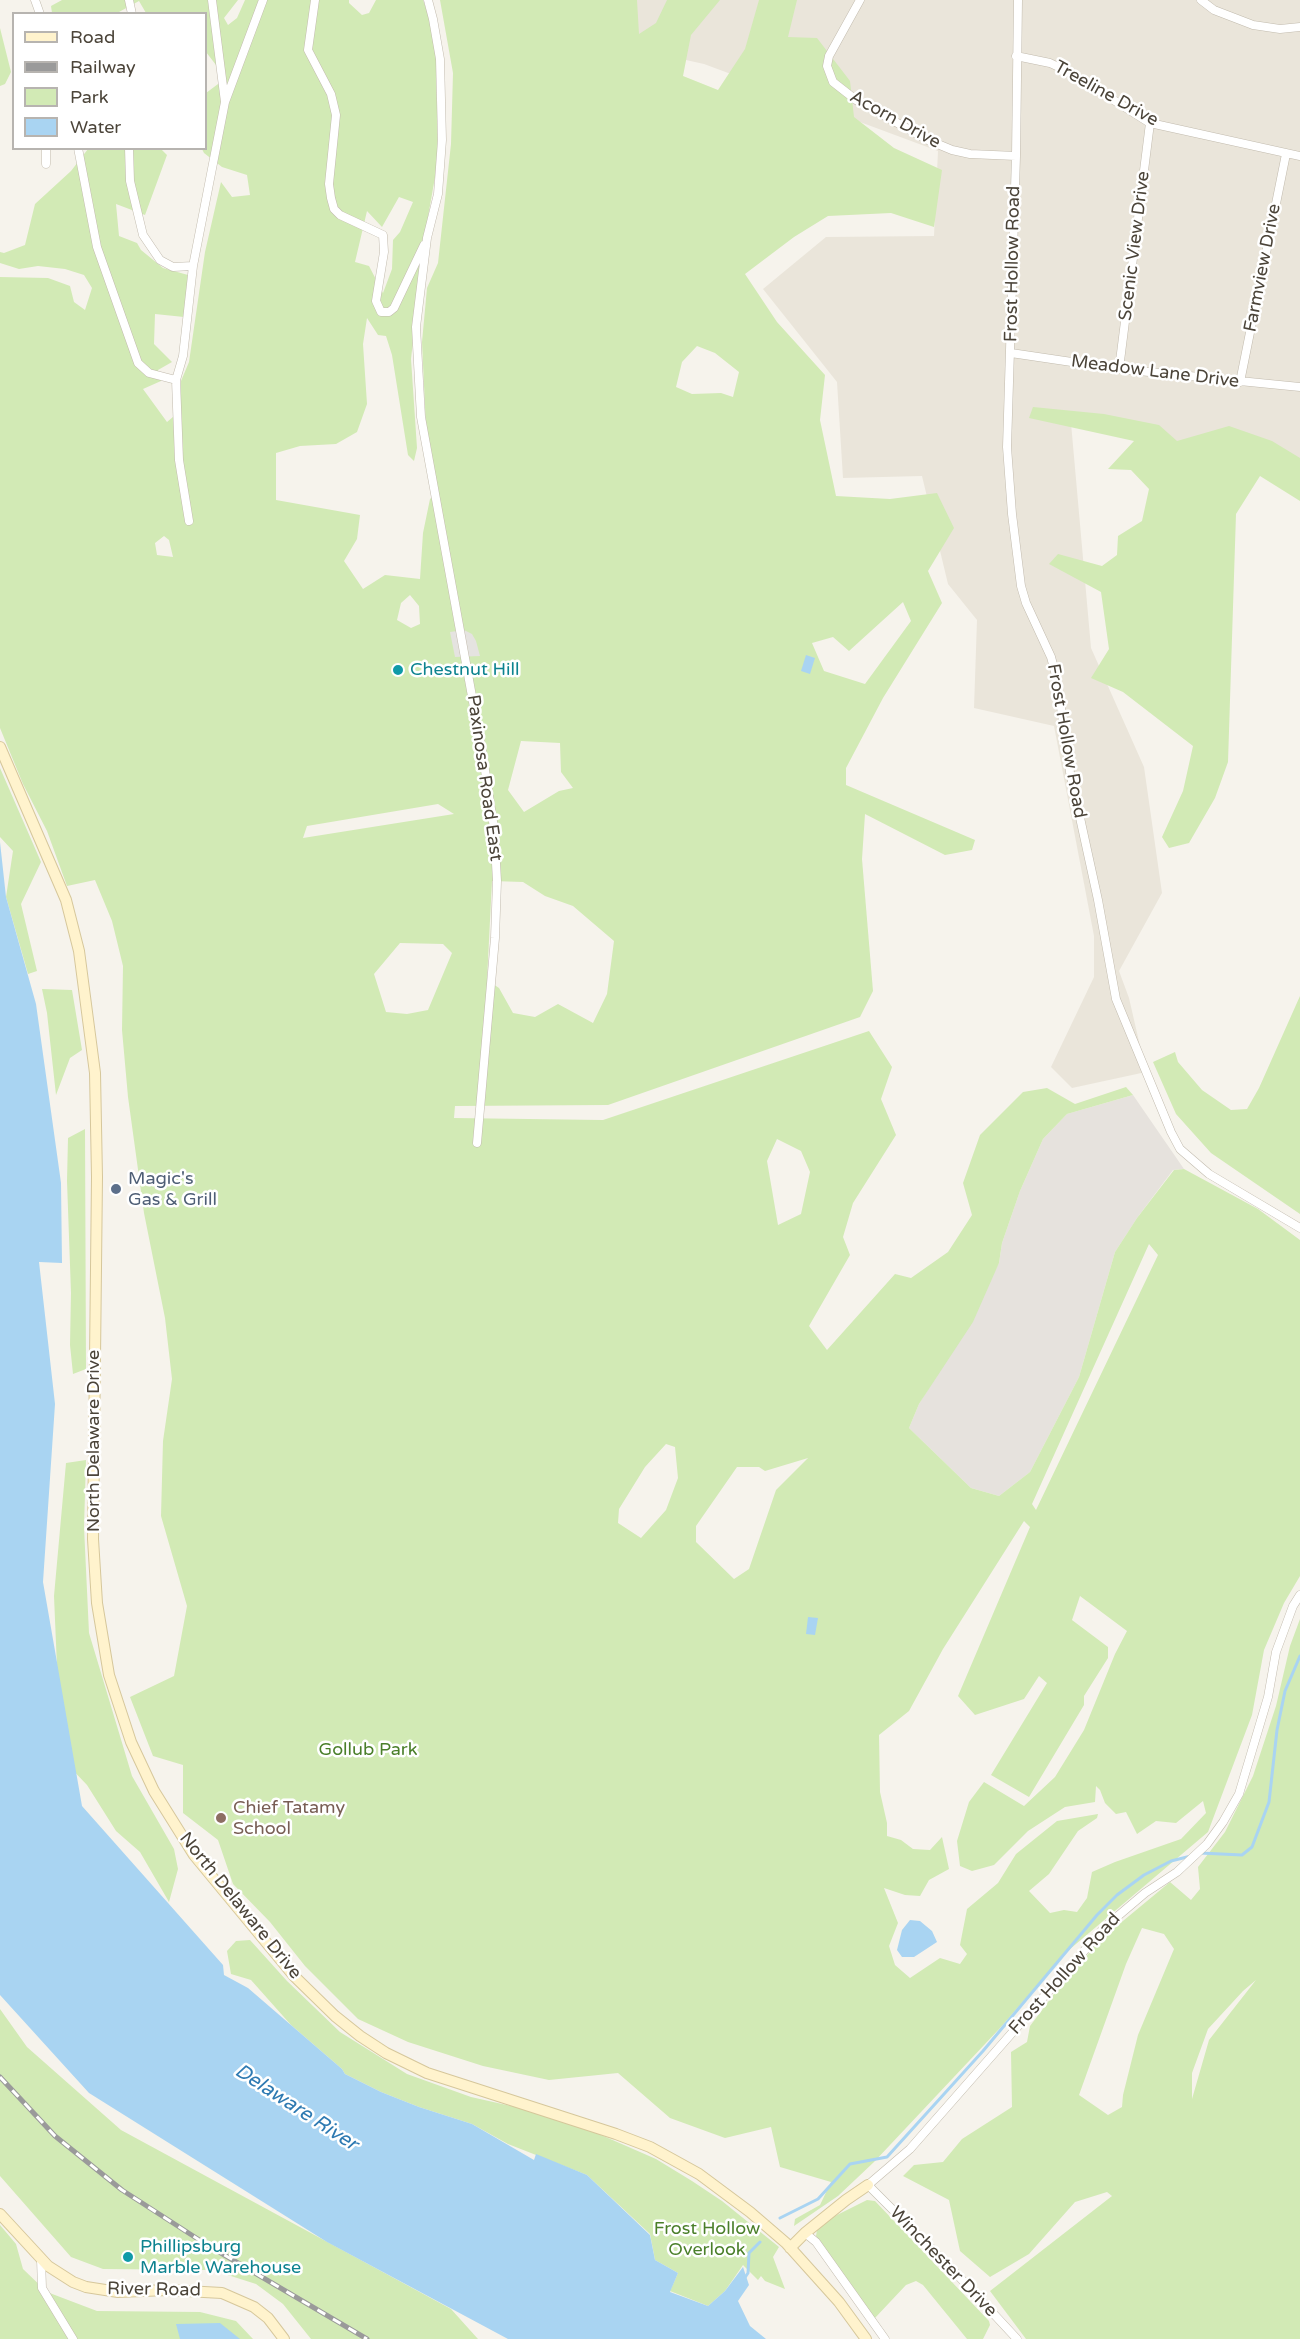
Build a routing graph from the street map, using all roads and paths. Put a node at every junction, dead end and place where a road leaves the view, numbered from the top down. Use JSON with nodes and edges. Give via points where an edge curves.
{"nodes":[{"id":1,"x":212,"y":0,"type":"edge"},
{"id":2,"x":262,"y":0,"type":"edge"},
{"id":3,"x":315,"y":0,"type":"edge"},
{"id":4,"x":428,"y":0,"type":"edge"},
{"id":5,"x":860,"y":0,"type":"edge"},
{"id":6,"x":1018,"y":0,"type":"edge"},
{"id":7,"x":1201,"y":0,"type":"edge"},
{"id":8,"x":1300,"y":27,"type":"edge"},
{"id":9,"x":1016,"y":56,"type":"junction"},
{"id":10,"x":225,"y":102,"type":"junction"},
{"id":11,"x":1150,"y":123,"type":"junction"},
{"id":12,"x":46,"y":150,"type":"edge"},
{"id":13,"x":78,"y":150,"type":"edge"},
{"id":14,"x":129,"y":150,"type":"edge"},
{"id":15,"x":1286,"y":154,"type":"junction"},
{"id":16,"x":1016,"y":156,"type":"junction"},
{"id":17,"x":1300,"y":156,"type":"edge"},
{"id":18,"x":46,"y":164,"type":"dead end"},
{"id":19,"x":427,"y":238,"type":"junction"},
{"id":20,"x":193,"y":266,"type":"junction"},
{"id":21,"x":1011,"y":353,"type":"junction"},
{"id":22,"x":1119,"y":369,"type":"junction"},
{"id":23,"x":176,"y":380,"type":"junction"},
{"id":24,"x":1240,"y":382,"type":"junction"},
{"id":25,"x":1300,"y":387,"type":"edge"},
{"id":26,"x":189,"y":522,"type":"dead end"},
{"id":27,"x":0,"y":747,"type":"edge"},
{"id":28,"x":477,"y":1143,"type":"dead end"},
{"id":29,"x":1300,"y":1228,"type":"edge"},
{"id":30,"x":1300,"y":1595,"type":"edge"},
{"id":31,"x":868,"y":2186,"type":"junction"},
{"id":32,"x":0,"y":2214,"type":"edge"},
{"id":33,"x":805,"y":2232,"type":"junction"},
{"id":34,"x":790,"y":2248,"type":"junction"},
{"id":35,"x":41,"y":2259,"type":"junction"},
{"id":36,"x":73,"y":2339,"type":"edge"},
{"id":37,"x":284,"y":2339,"type":"edge"},
{"id":38,"x":866,"y":2339,"type":"edge"},
{"id":39,"x":885,"y":2339,"type":"edge"},
{"id":40,"x":1017,"y":2339,"type":"edge"}],
"edges":[{"from":1,"to":10,"type":"street"},
{"from":2,"to":10,"type":"street"},
{"from":3,"to":19,"type":"street","name":"Paxinosa Road East","via":[[308,50],[331,94],[336,115],[331,198],[340,215],[383,235],[376,301],[381,312],[394,308]]},
{"from":4,"to":19,"type":"street","name":"Paxinosa Road East","via":[[437,34],[442,140],[438,194]]},
{"from":5,"to":16,"type":"street","name":"Acorn Drive","via":[[829,56],[827,66],[833,82],[856,100],[952,150]]},
{"from":6,"to":9,"type":"street","name":"Frost Hollow Road"},
{"from":7,"to":8,"type":"street","via":[[1214,10],[1253,25]]},
{"from":9,"to":11,"type":"street","name":"Treeline Drive","via":[[1050,63],[1069,72]]},
{"from":9,"to":16,"type":"street","name":"Frost Hollow Road"},
{"from":10,"to":20,"type":"street"},
{"from":11,"to":15,"type":"street","name":"Treeline Drive"},
{"from":11,"to":22,"type":"street","name":"Scenic View Drive"},
{"from":12,"to":18,"type":"street"},
{"from":13,"to":23,"type":"street","via":[[97,247],[138,363],[149,373]]},
{"from":14,"to":20,"type":"street","via":[[130,181],[143,235],[160,260],[173,267]]},
{"from":15,"to":17,"type":"street","name":"Treeline Drive"},
{"from":15,"to":24,"type":"street","name":"Farmview Drive"},
{"from":16,"to":21,"type":"street","name":"Frost Hollow Road"},
{"from":19,"to":28,"type":"street","name":"Paxinosa Road East","via":[[416,327],[421,417],[479,729],[497,881]]},
{"from":20,"to":23,"type":"street","via":[[183,356]]},
{"from":21,"to":22,"type":"street","name":"Meadow Lane Drive"},
{"from":21,"to":29,"type":"street","name":"Frost Hollow Road","via":[[1007,447],[1021,586],[1057,679],[1070,772],[1116,999],[1180,1149],[1225,1185]]},
{"from":22,"to":24,"type":"street","name":"Meadow Lane Drive"},
{"from":23,"to":26,"type":"street","via":[[179,460]]},
{"from":24,"to":25,"type":"street","name":"Meadow Lane Drive"},
{"from":27,"to":34,"type":"main road","name":"North Delaware Drive","via":[[66,900],[79,951],[95,1073],[93,1539],[97,1603],[109,1675],[131,1742],[154,1791],[194,1855],[294,1976],[360,2036],[427,2073],[579,2120],[650,2147],[725,2192]]},
{"from":30,"to":31,"type":"street","name":"Frost Hollow Road","via":[[1276,1652],[1268,1697],[1239,1794],[1207,1844],[1190,1862],[1144,1893],[1105,1927],[910,2149]]},
{"from":31,"to":33,"type":"main road","name":"Frost Hollow Road"},
{"from":31,"to":40,"type":"street","name":"Winchester Drive"},
{"from":32,"to":35,"type":"main road","name":"River Road"},
{"from":33,"to":34,"type":"main road","name":"Frost Hollow Road"},
{"from":33,"to":39,"type":"street"},
{"from":34,"to":38,"type":"main road","name":"North Delaware Drive"},
{"from":35,"to":36,"type":"street","via":[[42,2288]]},
{"from":35,"to":37,"type":"main road","name":"River Road","via":[[73,2282],[100,2290],[201,2290],[222,2294],[254,2307]]}]}
